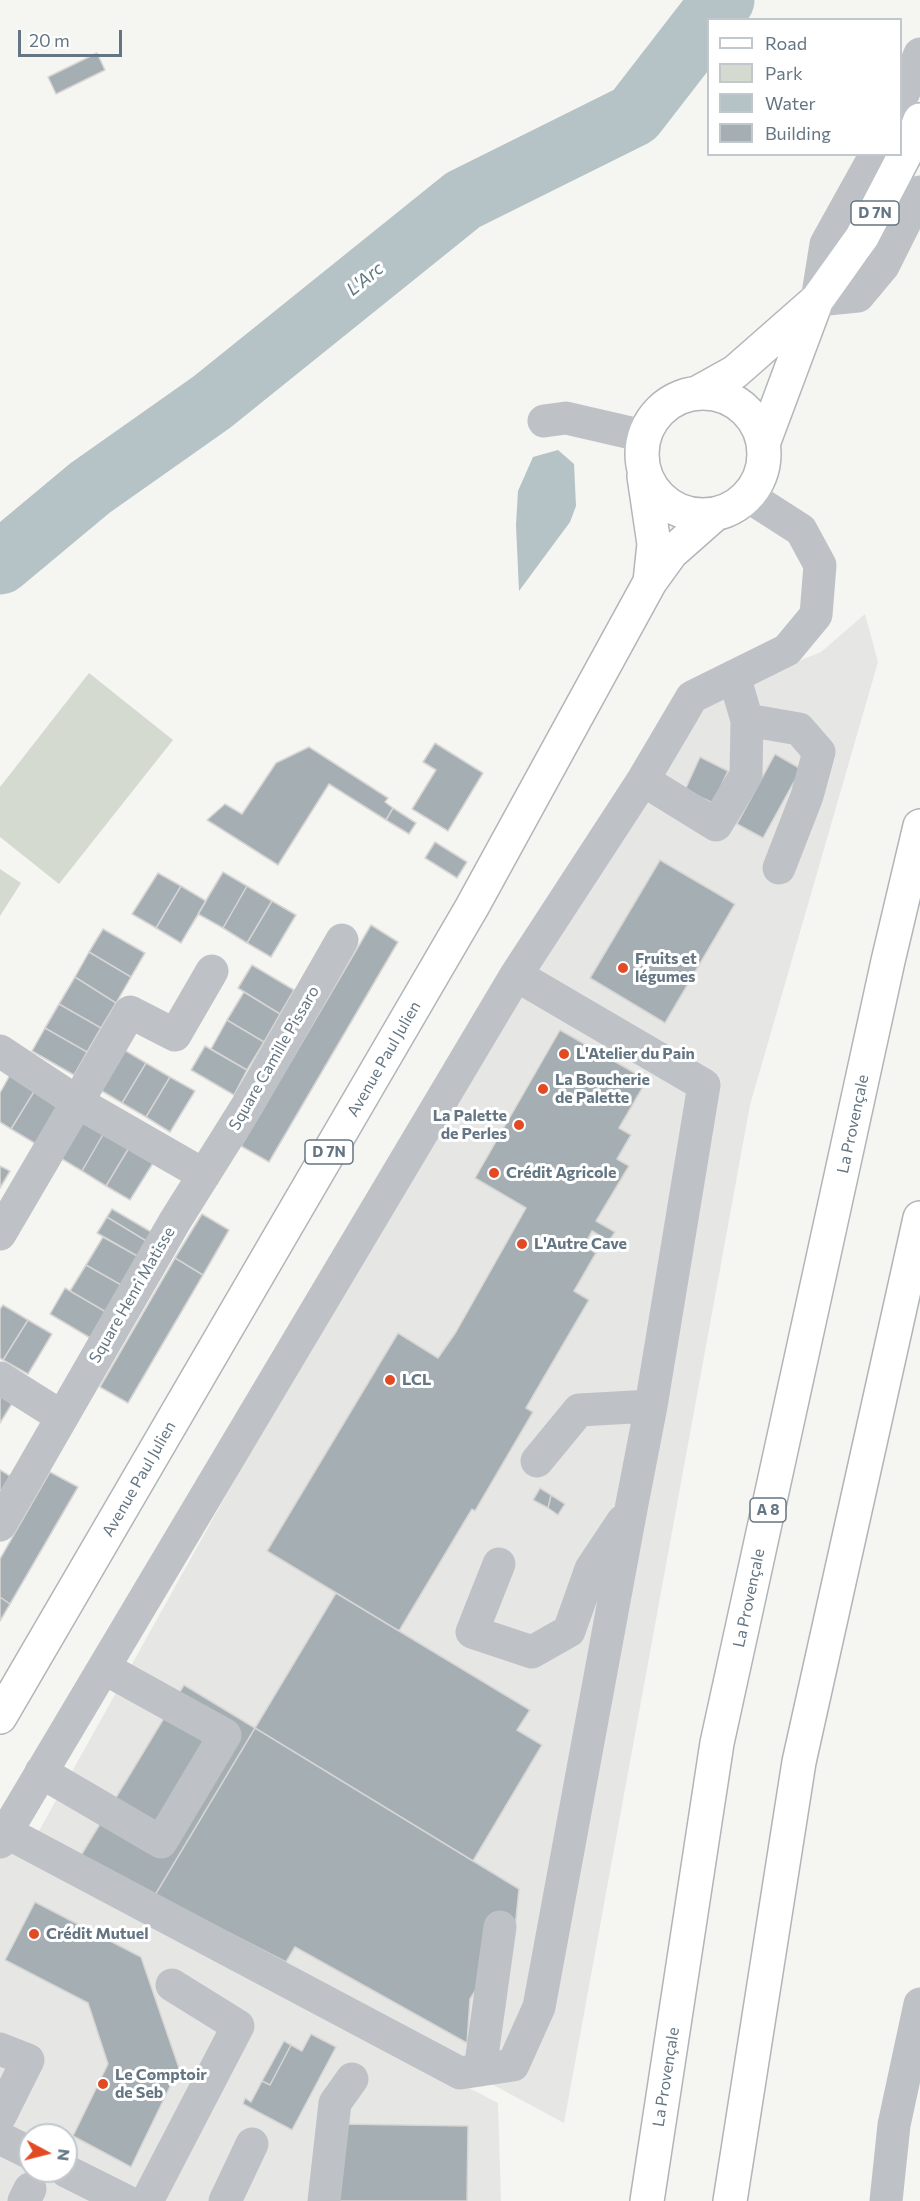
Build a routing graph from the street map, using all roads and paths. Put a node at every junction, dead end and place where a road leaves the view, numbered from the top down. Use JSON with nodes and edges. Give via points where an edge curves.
{"nodes":[{"id":1,"x":920,"y":54,"type":"edge"},
{"id":2,"x":902,"y":96,"type":"edge"},
{"id":3,"x":920,"y":120,"type":"edge"},
{"id":4,"x":875,"y":156,"type":"edge"},
{"id":5,"x":920,"y":192,"type":"edge"},
{"id":6,"x":817,"y":300,"type":"junction"},
{"id":7,"x":699,"y":392,"type":"junction"},
{"id":8,"x":544,"y":421,"type":"dead end"},
{"id":9,"x":644,"y":436,"type":"junction"},
{"id":10,"x":763,"y":444,"type":"junction"},
{"id":11,"x":644,"y":471,"type":"junction"},
{"id":12,"x":748,"y":496,"type":"junction"},
{"id":13,"x":714,"y":514,"type":"junction"},
{"id":14,"x":650,"y":582,"type":"junction"},
{"id":15,"x":734,"y":676,"type":"junction"},
{"id":16,"x":747,"y":720,"type":"junction"},
{"id":17,"x":643,"y":780,"type":"junction"},
{"id":18,"x":920,"y":826,"type":"edge"},
{"id":19,"x":779,"y":868,"type":"dead end"},
{"id":20,"x":342,"y":940,"type":"dead end"},
{"id":21,"x":212,"y":971,"type":"dead end"},
{"id":22,"x":516,"y":975,"type":"junction"},
{"id":23,"x":0,"y":1051,"type":"edge"},
{"id":24,"x":77,"y":1102,"type":"junction"},
{"id":25,"x":204,"y":1175,"type":"junction"},
{"id":26,"x":920,"y":1218,"type":"edge"},
{"id":27,"x":0,"y":1234,"type":"edge"},
{"id":28,"x":0,"y":1378,"type":"edge"},
{"id":29,"x":651,"y":1406,"type":"junction"},
{"id":30,"x":62,"y":1417,"type":"junction"},
{"id":31,"x":537,"y":1461,"type":"dead end"},
{"id":32,"x":631,"y":1509,"type":"junction"},
{"id":33,"x":0,"y":1525,"type":"edge"},
{"id":34,"x":499,"y":1564,"type":"dead end"},
{"id":35,"x":104,"y":1668,"type":"junction"},
{"id":36,"x":0,"y":1717,"type":"edge"},
{"id":37,"x":41,"y":1772,"type":"junction"},
{"id":38,"x":3,"y":1837,"type":"edge"},
{"id":39,"x":500,"y":1927,"type":"dead end"},
{"id":40,"x":172,"y":1985,"type":"dead end"},
{"id":41,"x":920,"y":2004,"type":"edge"},
{"id":42,"x":0,"y":2049,"type":"edge"},
{"id":43,"x":480,"y":2070,"type":"junction"},
{"id":44,"x":352,"y":2079,"type":"dead end"},
{"id":45,"x":0,"y":2116,"type":"edge"},
{"id":46,"x":0,"y":2138,"type":"edge"},
{"id":47,"x":252,"y":2144,"type":"dead end"},
{"id":48,"x":18,"y":2147,"type":"edge"},
{"id":49,"x":78,"y":2177,"type":"edge"},
{"id":50,"x":126,"y":2201,"type":"edge"},
{"id":51,"x":147,"y":2201,"type":"edge"},
{"id":52,"x":225,"y":2201,"type":"edge"},
{"id":53,"x":324,"y":2201,"type":"edge"},
{"id":54,"x":647,"y":2201,"type":"edge"},
{"id":55,"x":730,"y":2201,"type":"edge"},
{"id":56,"x":886,"y":2201,"type":"edge"}],
"edges":[{"from":1,"to":2,"type":"street"},
{"from":3,"to":6,"type":"main road","number":"D 7N","via":[[862,237]]},
{"from":4,"to":6,"type":"street","via":[[826,244]]},
{"from":5,"to":6,"type":"street","via":[[883,266],[858,296]]},
{"from":6,"to":7,"type":"main road","number":"D 7N","via":[[735,372]]},
{"from":6,"to":10,"type":"main road","number":"D 7N"},
{"from":7,"to":9,"type":"main road","via":[[671,401],[658,411]]},
{"from":7,"to":10,"type":"main road","via":[[723,395],[738,403],[759,429]]},
{"from":8,"to":9,"type":"street","via":[[566,418]]},
{"from":9,"to":11,"type":"main road"},
{"from":10,"to":12,"type":"main road","via":[[763,468]]},
{"from":11,"to":13,"type":"main road","via":[[650,486],[670,507],[698,515]]},
{"from":11,"to":14,"type":"main road","name":"Avenue Paul Julien","number":"D 7N","via":[[654,544]]},
{"from":12,"to":13,"type":"main road","via":[[735,507]]},
{"from":12,"to":15,"type":"street","via":[[801,530],[820,565],[816,615],[787,650]]},
{"from":13,"to":14,"type":"main road","name":"Avenue Paul Julien","number":"D 7N","via":[[671,553]]},
{"from":14,"to":36,"type":"main road","name":"Avenue Paul Julien","number":"D 7N","via":[[472,907]]},
{"from":15,"to":16,"type":"street"},
{"from":15,"to":17,"type":"street","via":[[692,697]]},
{"from":16,"to":17,"type":"street","via":[[746,775],[716,825]]},
{"from":16,"to":19,"type":"street","via":[[799,729],[819,752]]},
{"from":17,"to":22,"type":"street"},
{"from":18,"to":54,"type":"main road","name":"La Provençale","number":"A 8","via":[[717,1743]]},
{"from":20,"to":25,"type":"street","name":"Square Camille Pissaro"},
{"from":21,"to":24,"type":"street","via":[[175,1035],[130,1012]]},
{"from":22,"to":29,"type":"street","via":[[704,1084]]},
{"from":22,"to":35,"type":"street"},
{"from":23,"to":24,"type":"street"},
{"from":24,"to":25,"type":"street"},
{"from":24,"to":27,"type":"street"},
{"from":25,"to":30,"type":"street","name":"Square Henri Matisse"},
{"from":26,"to":55,"type":"main road","via":[[799,1762]]},
{"from":28,"to":30,"type":"street"},
{"from":29,"to":31,"type":"street","via":[[579,1410]]},
{"from":29,"to":32,"type":"street"},
{"from":30,"to":33,"type":"street","name":"Square Henri Matisse"},
{"from":32,"to":34,"type":"street","via":[[591,1569],[568,1631],[532,1652],[472,1632]]},
{"from":32,"to":43,"type":"street","via":[[539,2007],[513,2065]]},
{"from":35,"to":37,"type":"street"},
{"from":35,"to":37,"type":"street","via":[[225,1736],[161,1842]]},
{"from":37,"to":38,"type":"street"},
{"from":38,"to":43,"type":"street","via":[[460,2073]]},
{"from":39,"to":43,"type":"street"},
{"from":40,"to":51,"type":"street","via":[[238,2026]]},
{"from":41,"to":56,"type":"street","via":[[894,2125]]},
{"from":42,"to":45,"type":"street","via":[[28,2060]]},
{"from":44,"to":53,"type":"street","via":[[335,2103]]},
{"from":46,"to":48,"type":"street"},
{"from":47,"to":52,"type":"street"},
{"from":49,"to":50,"type":"street"}]}
